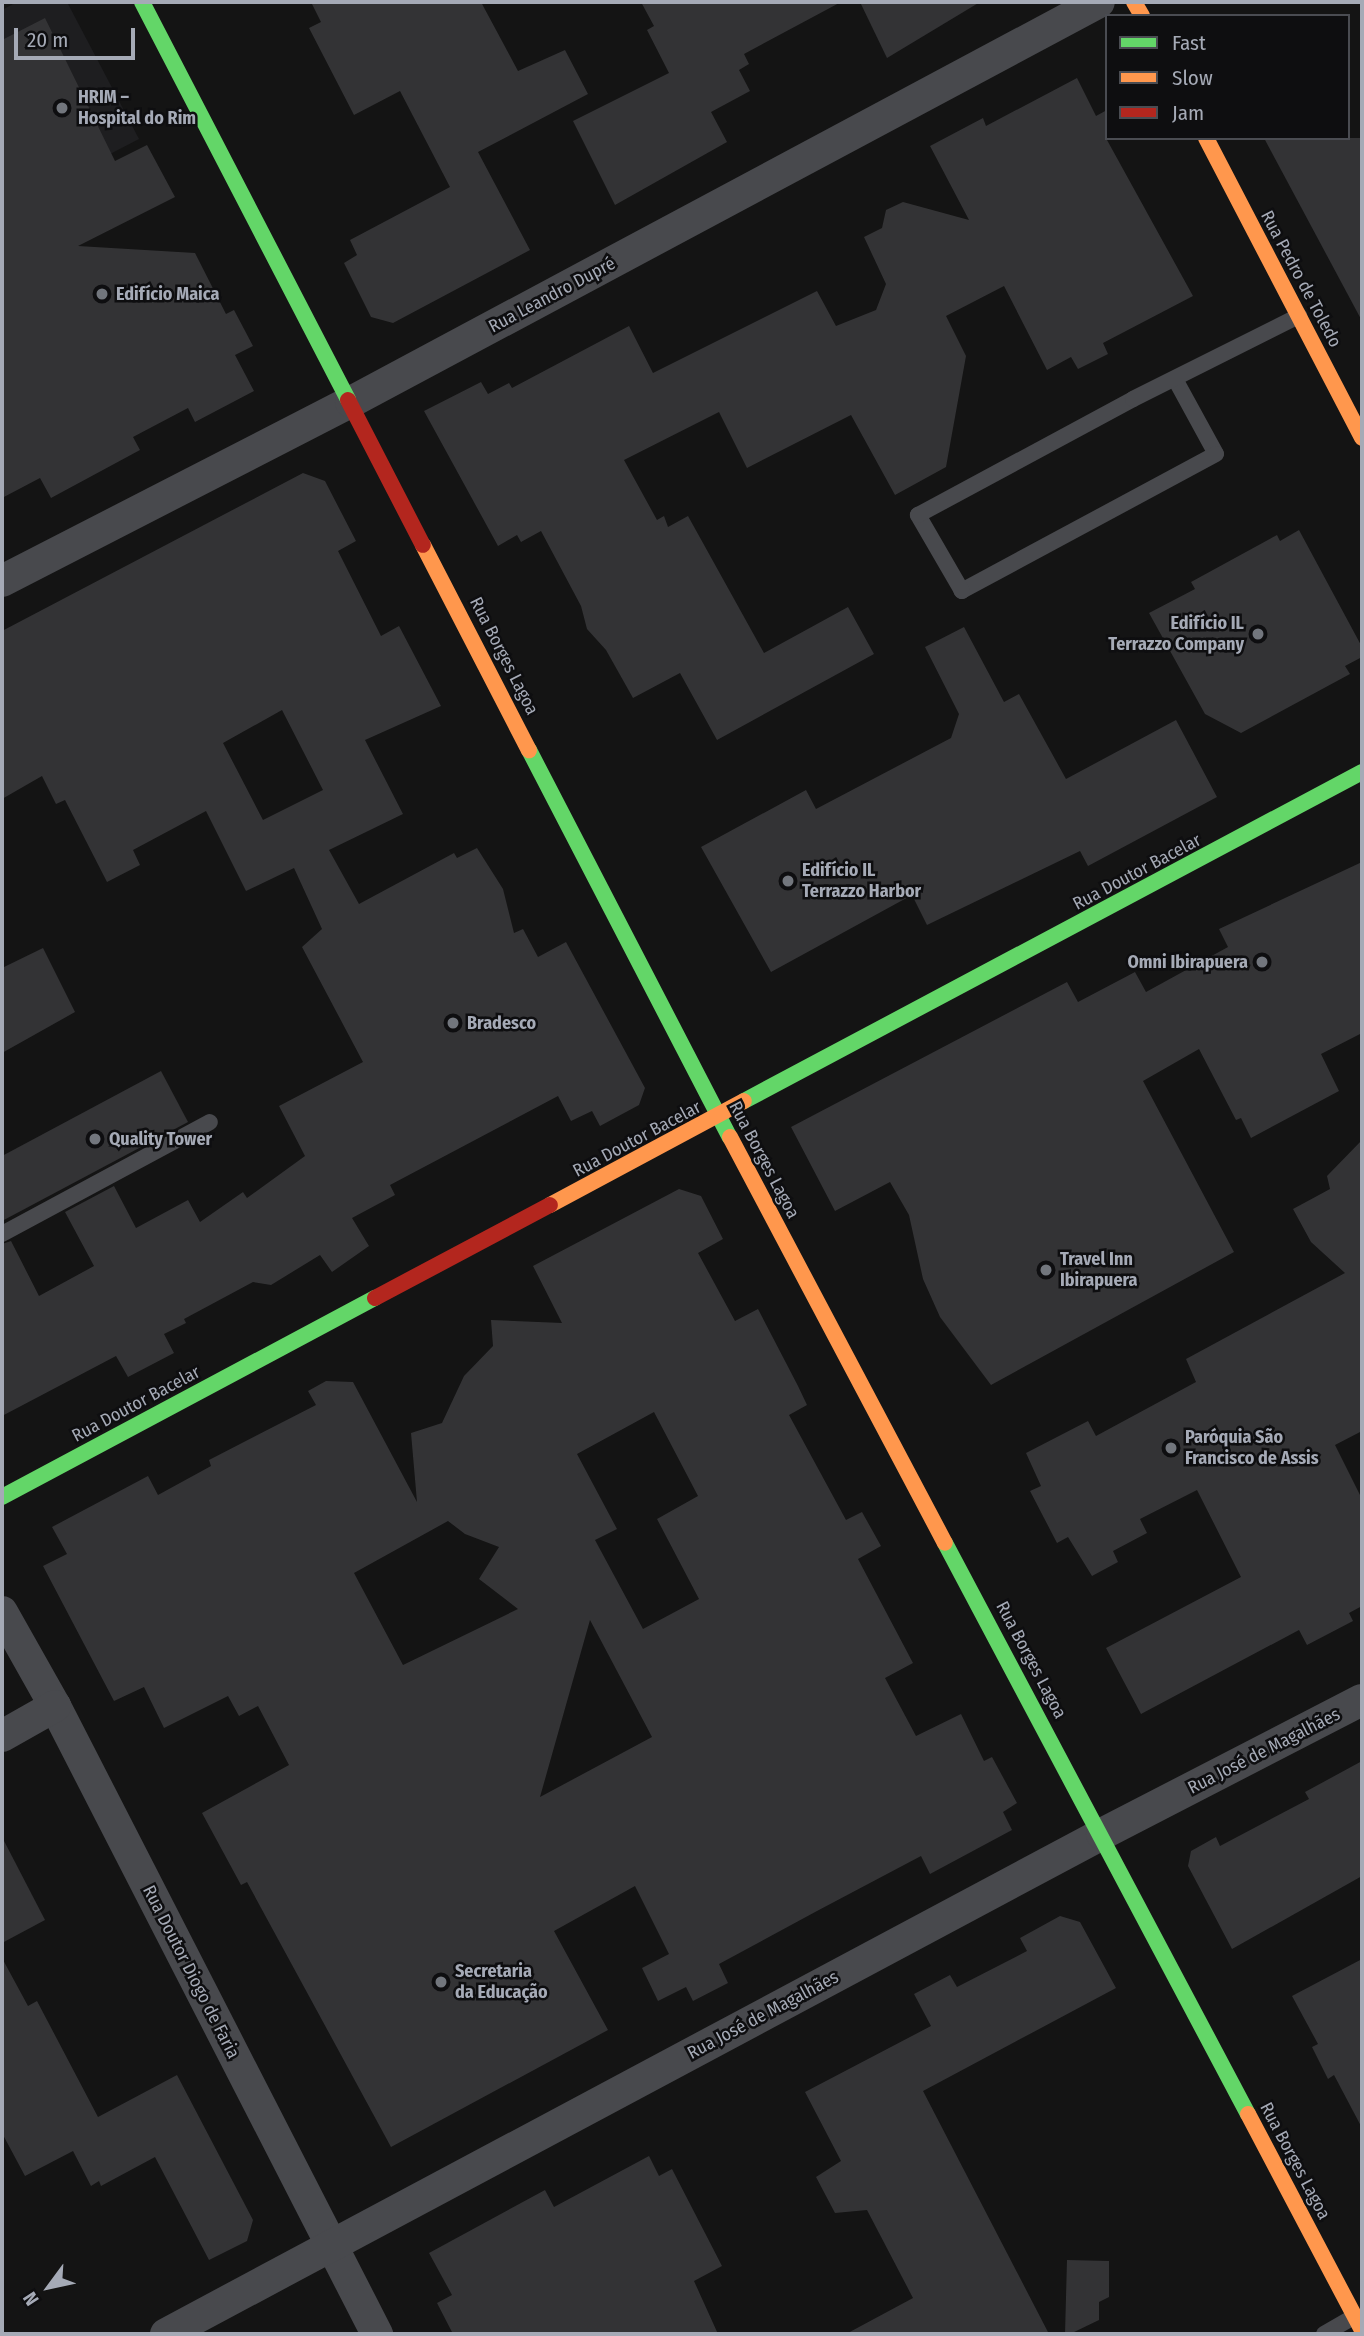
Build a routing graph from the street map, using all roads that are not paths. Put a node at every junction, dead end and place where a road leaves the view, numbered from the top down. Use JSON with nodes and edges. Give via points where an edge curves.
{"nodes":[{"id":1,"x":142,"y":2,"type":"edge"},
{"id":2,"x":1099,"y":2,"type":"edge"},
{"id":3,"x":1207,"y":140,"type":"edge"},
{"id":4,"x":1299,"y":316,"type":"junction"},
{"id":5,"x":1175,"y":379,"type":"junction"},
{"id":6,"x":351,"y":402,"type":"junction"},
{"id":7,"x":1362,"y":438,"type":"edge"},
{"id":8,"x":2,"y":581,"type":"edge"},
{"id":9,"x":1362,"y":772,"type":"edge"},
{"id":10,"x":719,"y":1117,"type":"junction"},
{"id":11,"x":210,"y":1122,"type":"dead end"},
{"id":12,"x":2,"y":1234,"type":"edge"},
{"id":13,"x":2,"y":1497,"type":"edge"},
{"id":14,"x":2,"y":1612,"type":"edge"},
{"id":15,"x":1362,"y":1700,"type":"edge"},
{"id":16,"x":55,"y":1706,"type":"junction"},
{"id":17,"x":2,"y":1736,"type":"edge"},
{"id":18,"x":1102,"y":1833,"type":"junction"},
{"id":19,"x":331,"y":2246,"type":"junction"},
{"id":20,"x":1358,"y":2323,"type":"edge"},
{"id":21,"x":166,"y":2334,"type":"edge"},
{"id":22,"x":377,"y":2334,"type":"edge"},
{"id":23,"x":1324,"y":2334,"type":"edge"}],
"edges":[{"from":1,"to":6,"type":"street","name":"Rua Borges Lagoa"},
{"from":2,"to":6,"type":"street","name":"Rua Leandro Dupré"},
{"from":3,"to":4,"type":"street","name":"Rua Pedro de Toledo"},
{"from":4,"to":5,"type":"lane"},
{"from":4,"to":7,"type":"street","name":"Rua Pedro de Toledo"},
{"from":5,"to":5,"type":"lane","via":[[918,515],[962,591],[1216,454]]},
{"from":6,"to":8,"type":"street","name":"Rua Leandro Dupré"},
{"from":6,"to":10,"type":"street","name":"Rua Borges Lagoa"},
{"from":9,"to":10,"type":"street","name":"Rua Doutor Bacelar"},
{"from":10,"to":13,"type":"street","name":"Rua Doutor Bacelar"},
{"from":10,"to":18,"type":"street","name":"Rua Borges Lagoa"},
{"from":11,"to":12,"type":"lane"},
{"from":14,"to":16,"type":"street","name":"Rua Doutor Diogo de Faria"},
{"from":15,"to":18,"type":"street","name":"Rua José de Magalhães"},
{"from":16,"to":17,"type":"street"},
{"from":16,"to":19,"type":"street","name":"Rua Doutor Diogo de Faria"},
{"from":18,"to":19,"type":"street","name":"Rua José de Magalhães"},
{"from":18,"to":20,"type":"street","name":"Rua Borges Lagoa"},
{"from":19,"to":21,"type":"street","name":"Rua José de Magalhães"},
{"from":19,"to":22,"type":"street","name":"Rua Doutor Diogo de Faria"},
{"from":20,"to":23,"type":"lane"}]}
